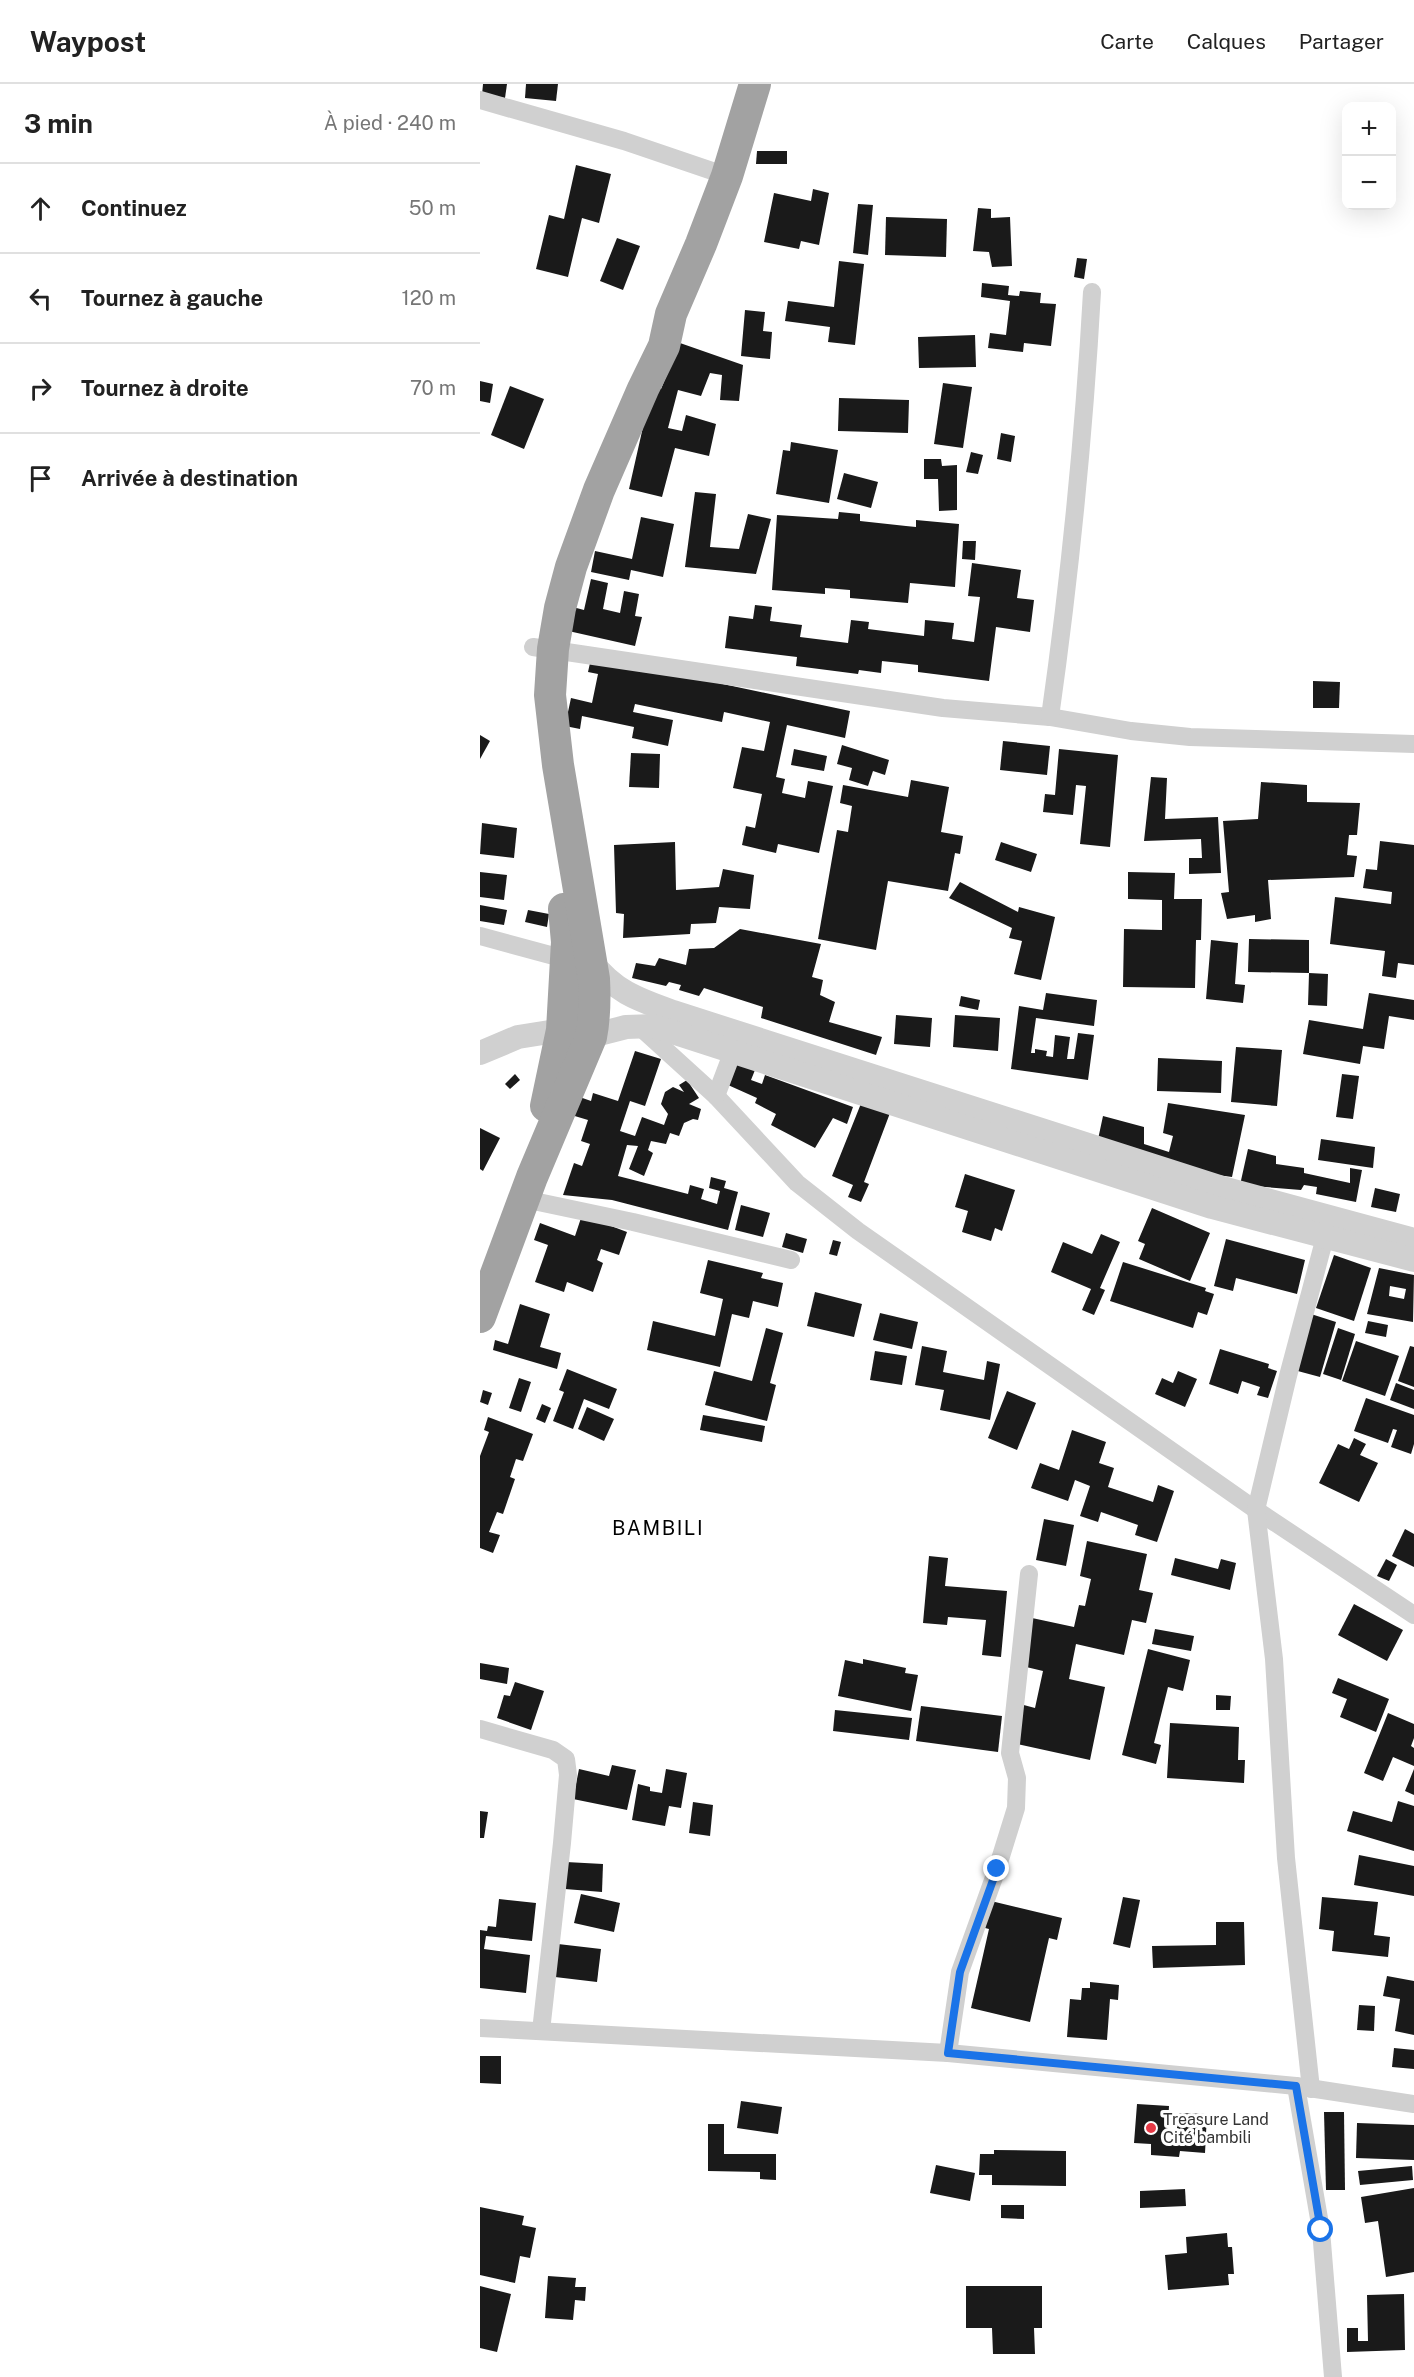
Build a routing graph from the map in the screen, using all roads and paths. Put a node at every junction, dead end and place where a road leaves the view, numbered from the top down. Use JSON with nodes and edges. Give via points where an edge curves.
{"nodes":[{"id":1,"x":755,"y":84,"type":"edge"},
{"id":2,"x":480,"y":100,"type":"edge"},
{"id":3,"x":727,"y":176,"type":"junction"},
{"id":4,"x":1092,"y":292,"type":"dead end"},
{"id":5,"x":543,"y":648,"type":"junction"},
{"id":6,"x":1050,"y":717,"type":"junction"},
{"id":7,"x":1414,"y":744,"type":"edge"},
{"id":8,"x":480,"y":936,"type":"edge"},
{"id":9,"x":573,"y":960,"type":"junction"},
{"id":10,"x":639,"y":1026,"type":"junction"},
{"id":11,"x":577,"y":1033,"type":"junction"},
{"id":12,"x":733,"y":1051,"type":"junction"},
{"id":13,"x":480,"y":1053,"type":"edge"},
{"id":14,"x":716,"y":1096,"type":"junction"},
{"id":15,"x":528,"y":1188,"type":"junction"},
{"id":16,"x":1325,"y":1237,"type":"junction"},
{"id":17,"x":1414,"y":1240,"type":"edge"},
{"id":18,"x":791,"y":1260,"type":"dead end"},
{"id":19,"x":1414,"y":1260,"type":"edge"},
{"id":20,"x":480,"y":1317,"type":"edge"},
{"id":21,"x":1256,"y":1510,"type":"junction"},
{"id":22,"x":1029,"y":1574,"type":"dead end"},
{"id":23,"x":1414,"y":1615,"type":"edge"},
{"id":24,"x":480,"y":1729,"type":"edge"},
{"id":25,"x":480,"y":2028,"type":"edge"},
{"id":26,"x":541,"y":2031,"type":"junction"},
{"id":27,"x":948,"y":2053,"type":"junction"},
{"id":28,"x":1303,"y":2088,"type":"junction"},
{"id":29,"x":1414,"y":2104,"type":"edge"},
{"id":30,"x":1333,"y":2377,"type":"edge"}],
"edges":[{"from":1,"to":3,"type":"highway"},
{"from":2,"to":3,"type":"street","via":[[624,141]]},
{"from":3,"to":5,"type":"highway","via":[[671,314],[664,346],[599,490]]},
{"from":4,"to":6,"type":"street","via":[[1084,429]]},
{"from":5,"to":6,"type":"street","via":[[943,708]]},
{"from":5,"to":9,"type":"highway","via":[[554,730]]},
{"from":6,"to":7,"type":"street","via":[[1190,738]]},
{"from":8,"to":9,"type":"street"},
{"from":9,"to":11,"type":"highway","via":[[595,1001]]},
{"from":9,"to":17,"type":"street","via":[[632,998],[673,1012],[1218,1187]]},
{"from":10,"to":11,"type":"street"},
{"from":10,"to":12,"type":"street","via":[[670,1030]]},
{"from":10,"to":14,"type":"street"},
{"from":11,"to":13,"type":"street","via":[[518,1037]]},
{"from":11,"to":15,"type":"highway"},
{"from":12,"to":14,"type":"street"},
{"from":12,"to":16,"type":"street","via":[[1212,1207]]},
{"from":14,"to":21,"type":"street","via":[[797,1183],[858,1231]]},
{"from":15,"to":18,"type":"street","via":[[643,1224]]},
{"from":15,"to":20,"type":"highway"},
{"from":16,"to":19,"type":"street"},
{"from":16,"to":21,"type":"street"},
{"from":21,"to":23,"type":"street"},
{"from":21,"to":28,"type":"street","via":[[1274,1659]]},
{"from":22,"to":27,"type":"street","via":[[1010,1753],[1017,1778],[1016,1808],[960,1972]]},
{"from":24,"to":26,"type":"street","via":[[553,1750],[566,1759],[562,1843]]},
{"from":25,"to":26,"type":"street"},
{"from":26,"to":27,"type":"street"},
{"from":27,"to":28,"type":"street"},
{"from":28,"to":29,"type":"street"},
{"from":28,"to":30,"type":"street","via":[[1321,2230]]}]}
